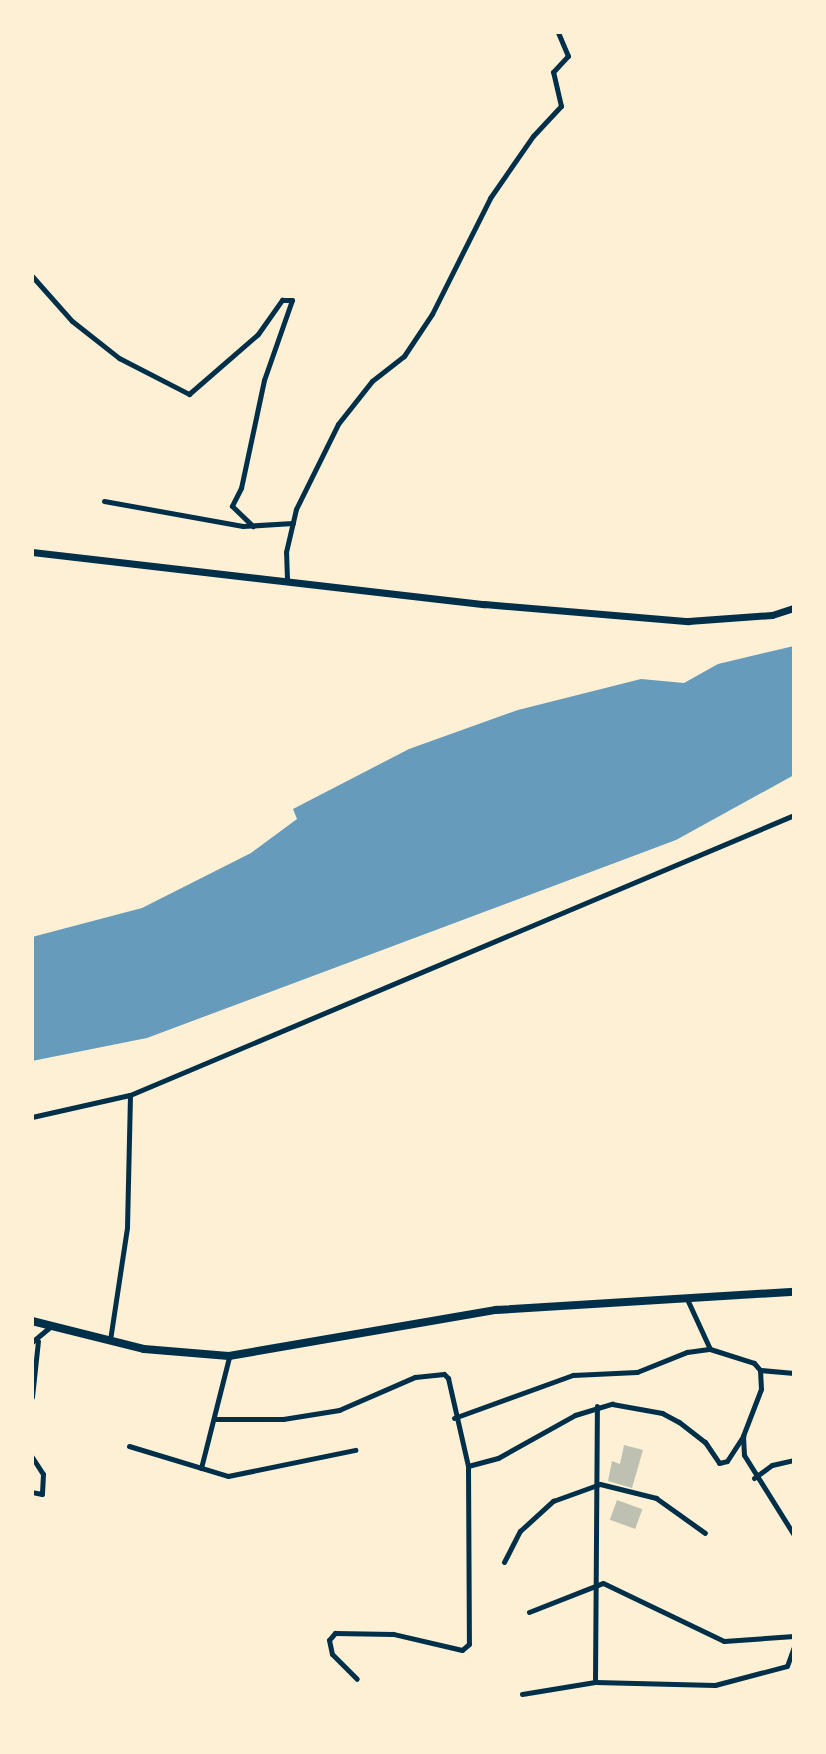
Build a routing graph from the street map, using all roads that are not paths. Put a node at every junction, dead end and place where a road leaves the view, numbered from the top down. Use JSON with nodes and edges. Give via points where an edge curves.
{"nodes":[{"id":1,"x":558,"y":32,"type":"edge"},
{"id":2,"x":32,"y":276,"type":"edge"},
{"id":3,"x":104,"y":501,"type":"dead end"},
{"id":4,"x":293,"y":523,"type":"junction"},
{"id":5,"x":253,"y":526,"type":"junction"},
{"id":6,"x":32,"y":552,"type":"edge"},
{"id":7,"x":287,"y":579,"type":"junction"},
{"id":8,"x":794,"y":608,"type":"edge"},
{"id":9,"x":794,"y":815,"type":"edge"},
{"id":10,"x":130,"y":1095,"type":"junction"},
{"id":11,"x":32,"y":1117,"type":"edge"},
{"id":12,"x":794,"y":1292,"type":"edge"},
{"id":13,"x":686,"y":1297,"type":"junction"},
{"id":14,"x":32,"y":1321,"type":"edge"},
{"id":15,"x":50,"y":1327,"type":"junction"},
{"id":16,"x":110,"y":1340,"type":"junction"},
{"id":17,"x":35,"y":1341,"type":"edge"},
{"id":18,"x":710,"y":1349,"type":"junction"},
{"id":19,"x":229,"y":1356,"type":"junction"},
{"id":20,"x":760,"y":1370,"type":"junction"},
{"id":21,"x":794,"y":1373,"type":"edge"},
{"id":22,"x":32,"y":1397,"type":"edge"},
{"id":23,"x":597,"y":1406,"type":"junction"},
{"id":24,"x":454,"y":1418,"type":"junction"},
{"id":25,"x":214,"y":1419,"type":"junction"},
{"id":26,"x":743,"y":1436,"type":"junction"},
{"id":27,"x":129,"y":1446,"type":"dead end"},
{"id":28,"x":355,"y":1450,"type":"dead end"},
{"id":29,"x":32,"y":1457,"type":"edge"},
{"id":30,"x":794,"y":1460,"type":"edge"},
{"id":31,"x":468,"y":1466,"type":"junction"},
{"id":32,"x":201,"y":1468,"type":"junction"},
{"id":33,"x":754,"y":1478,"type":"junction"},
{"id":34,"x":600,"y":1484,"type":"junction"},
{"id":35,"x":32,"y":1492,"type":"edge"},
{"id":36,"x":705,"y":1533,"type":"dead end"},
{"id":37,"x":794,"y":1535,"type":"edge"},
{"id":38,"x":504,"y":1562,"type":"dead end"},
{"id":39,"x":598,"y":1584,"type":"junction"},
{"id":40,"x":529,"y":1612,"type":"dead end"},
{"id":41,"x":794,"y":1636,"type":"edge"},
{"id":42,"x":794,"y":1647,"type":"edge"},
{"id":43,"x":787,"y":1666,"type":"junction"},
{"id":44,"x":794,"y":1670,"type":"edge"},
{"id":45,"x":357,"y":1679,"type":"dead end"},
{"id":46,"x":595,"y":1682,"type":"junction"},
{"id":47,"x":522,"y":1694,"type":"dead end"}],
"edges":[{"from":1,"to":4,"type":"street","via":[[568,56],[553,72],[561,106],[490,198],[432,314],[404,356],[372,381],[338,424]]},
{"from":2,"to":5,"type":"street","via":[[72,321],[119,358],[189,394],[258,334],[282,300],[292,300],[264,380],[241,488],[232,506]]},
{"from":3,"to":5,"type":"street"},
{"from":4,"to":5,"type":"street"},
{"from":4,"to":7,"type":"street"},
{"from":6,"to":7,"type":"street"},
{"from":7,"to":8,"type":"street","via":[[484,604],[688,621],[772,615]]},
{"from":9,"to":10,"type":"street"},
{"from":10,"to":11,"type":"street"},
{"from":10,"to":16,"type":"street","via":[[127,1227]]},
{"from":12,"to":13,"type":"main road"},
{"from":13,"to":18,"type":"street"},
{"from":13,"to":19,"type":"main road","via":[[496,1310]]},
{"from":14,"to":15,"type":"main road"},
{"from":15,"to":16,"type":"main road"},
{"from":15,"to":17,"type":"street"},
{"from":16,"to":19,"type":"main road","via":[[182,1356]]},
{"from":17,"to":22,"type":"street"},
{"from":18,"to":20,"type":"street","via":[[754,1363]]},
{"from":18,"to":24,"type":"street","via":[[687,1352],[637,1372],[573,1375]]},
{"from":19,"to":25,"type":"street"},
{"from":20,"to":21,"type":"street"},
{"from":20,"to":26,"type":"street","via":[[761,1389]]},
{"from":23,"to":26,"type":"street","via":[[662,1413],[696,1433],[719,1463],[727,1461]]},
{"from":23,"to":31,"type":"street","via":[[527,1446]]},
{"from":23,"to":34,"type":"street"},
{"from":24,"to":25,"type":"street","via":[[452,1386],[444,1374],[402,1381],[339,1410],[283,1419]]},
{"from":24,"to":31,"type":"street"},
{"from":25,"to":32,"type":"street"},
{"from":26,"to":33,"type":"street"},
{"from":27,"to":32,"type":"street"},
{"from":28,"to":32,"type":"street","via":[[253,1474],[228,1476]]},
{"from":29,"to":35,"type":"street","via":[[43,1474],[42,1494]]},
{"from":30,"to":33,"type":"street","via":[[772,1465]]},
{"from":31,"to":45,"type":"street","via":[[469,1644],[462,1650],[393,1634],[335,1633],[329,1640],[332,1654]]},
{"from":33,"to":37,"type":"street"},
{"from":34,"to":36,"type":"street","via":[[656,1498]]},
{"from":34,"to":38,"type":"street","via":[[553,1501],[520,1531]]},
{"from":34,"to":39,"type":"street"},
{"from":39,"to":40,"type":"street"},
{"from":39,"to":41,"type":"street","via":[[635,1595],[724,1641]]},
{"from":39,"to":46,"type":"street"},
{"from":42,"to":43,"type":"street"},
{"from":43,"to":44,"type":"street"},
{"from":43,"to":46,"type":"street","via":[[715,1685]]},
{"from":46,"to":47,"type":"street"}]}
